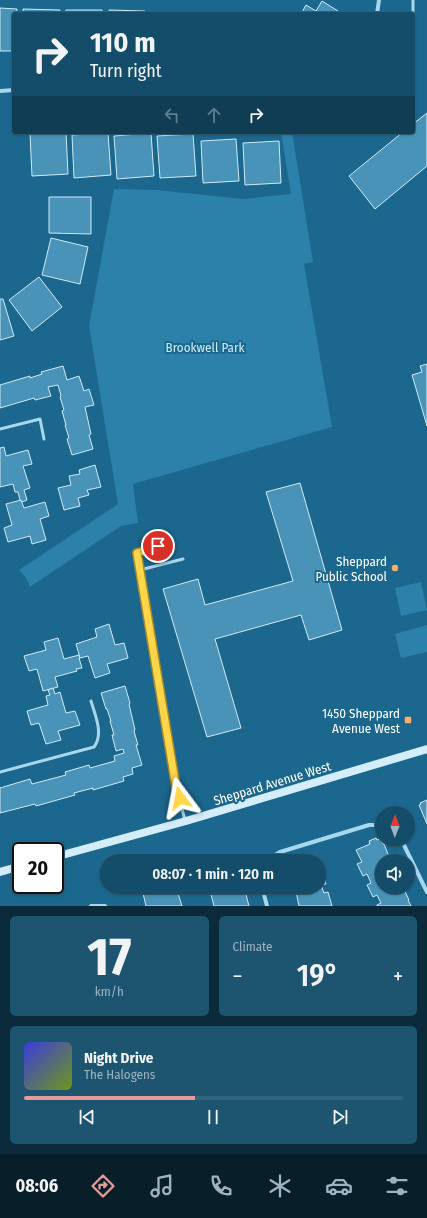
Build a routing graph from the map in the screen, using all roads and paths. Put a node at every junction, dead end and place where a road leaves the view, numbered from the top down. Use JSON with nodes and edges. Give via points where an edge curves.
{"nodes":[{"id":1,"x":379,"y":0,"type":"edge"},
{"id":2,"x":413,"y":0,"type":"edge"},
{"id":3,"x":377,"y":12,"type":"edge"},
{"id":4,"x":413,"y":12,"type":"edge"},
{"id":5,"x":12,"y":90,"type":"edge"},
{"id":6,"x":0,"y":91,"type":"edge"},
{"id":7,"x":0,"y":430,"type":"edge"},
{"id":8,"x":44,"y":439,"type":"dead end"},
{"id":9,"x":158,"y":546,"type":"dead end"},
{"id":10,"x":183,"y":559,"type":"dead end"},
{"id":11,"x":140,"y":570,"type":"junction"},
{"id":12,"x":91,"y":701,"type":"dead end"},
{"id":13,"x":427,"y":749,"type":"edge"},
{"id":14,"x":0,"y":772,"type":"edge"},
{"id":15,"x":186,"y":821,"type":"junction"},
{"id":16,"x":375,"y":825,"type":"edge"},
{"id":17,"x":404,"y":846,"type":"edge"},
{"id":18,"x":277,"y":854,"type":"edge"},
{"id":19,"x":64,"y":855,"type":"edge"},
{"id":20,"x":12,"y":869,"type":"edge"},
{"id":21,"x":0,"y":872,"type":"edge"},
{"id":22,"x":427,"y":892,"type":"edge"},
{"id":23,"x":264,"y":894,"type":"edge"},
{"id":24,"x":91,"y":906,"type":"edge"},
{"id":25,"x":105,"y":906,"type":"edge"},
{"id":26,"x":267,"y":906,"type":"edge"}],
"edges":[{"from":1,"to":3,"type":"street"},
{"from":2,"to":4,"type":"lane"},
{"from":5,"to":6,"type":"street"},
{"from":7,"to":8,"type":"lane","via":[[40,419]]},
{"from":9,"to":11,"type":"lane","via":[[137,553]]},
{"from":10,"to":11,"type":"lane"},
{"from":11,"to":15,"type":"lane","via":[[176,787]]},
{"from":12,"to":14,"type":"lane","via":[[99,730],[98,742],[94,747]]},
{"from":13,"to":15,"type":"main road","name":"Sheppard Avenue West"},
{"from":15,"to":19,"type":"main road","name":"Sheppard Avenue West"},
{"from":16,"to":18,"type":"street"},
{"from":17,"to":22,"type":"street"},
{"from":20,"to":21,"type":"main road"},
{"from":23,"to":26,"type":"street"},
{"from":24,"to":25,"type":"street"}]}
